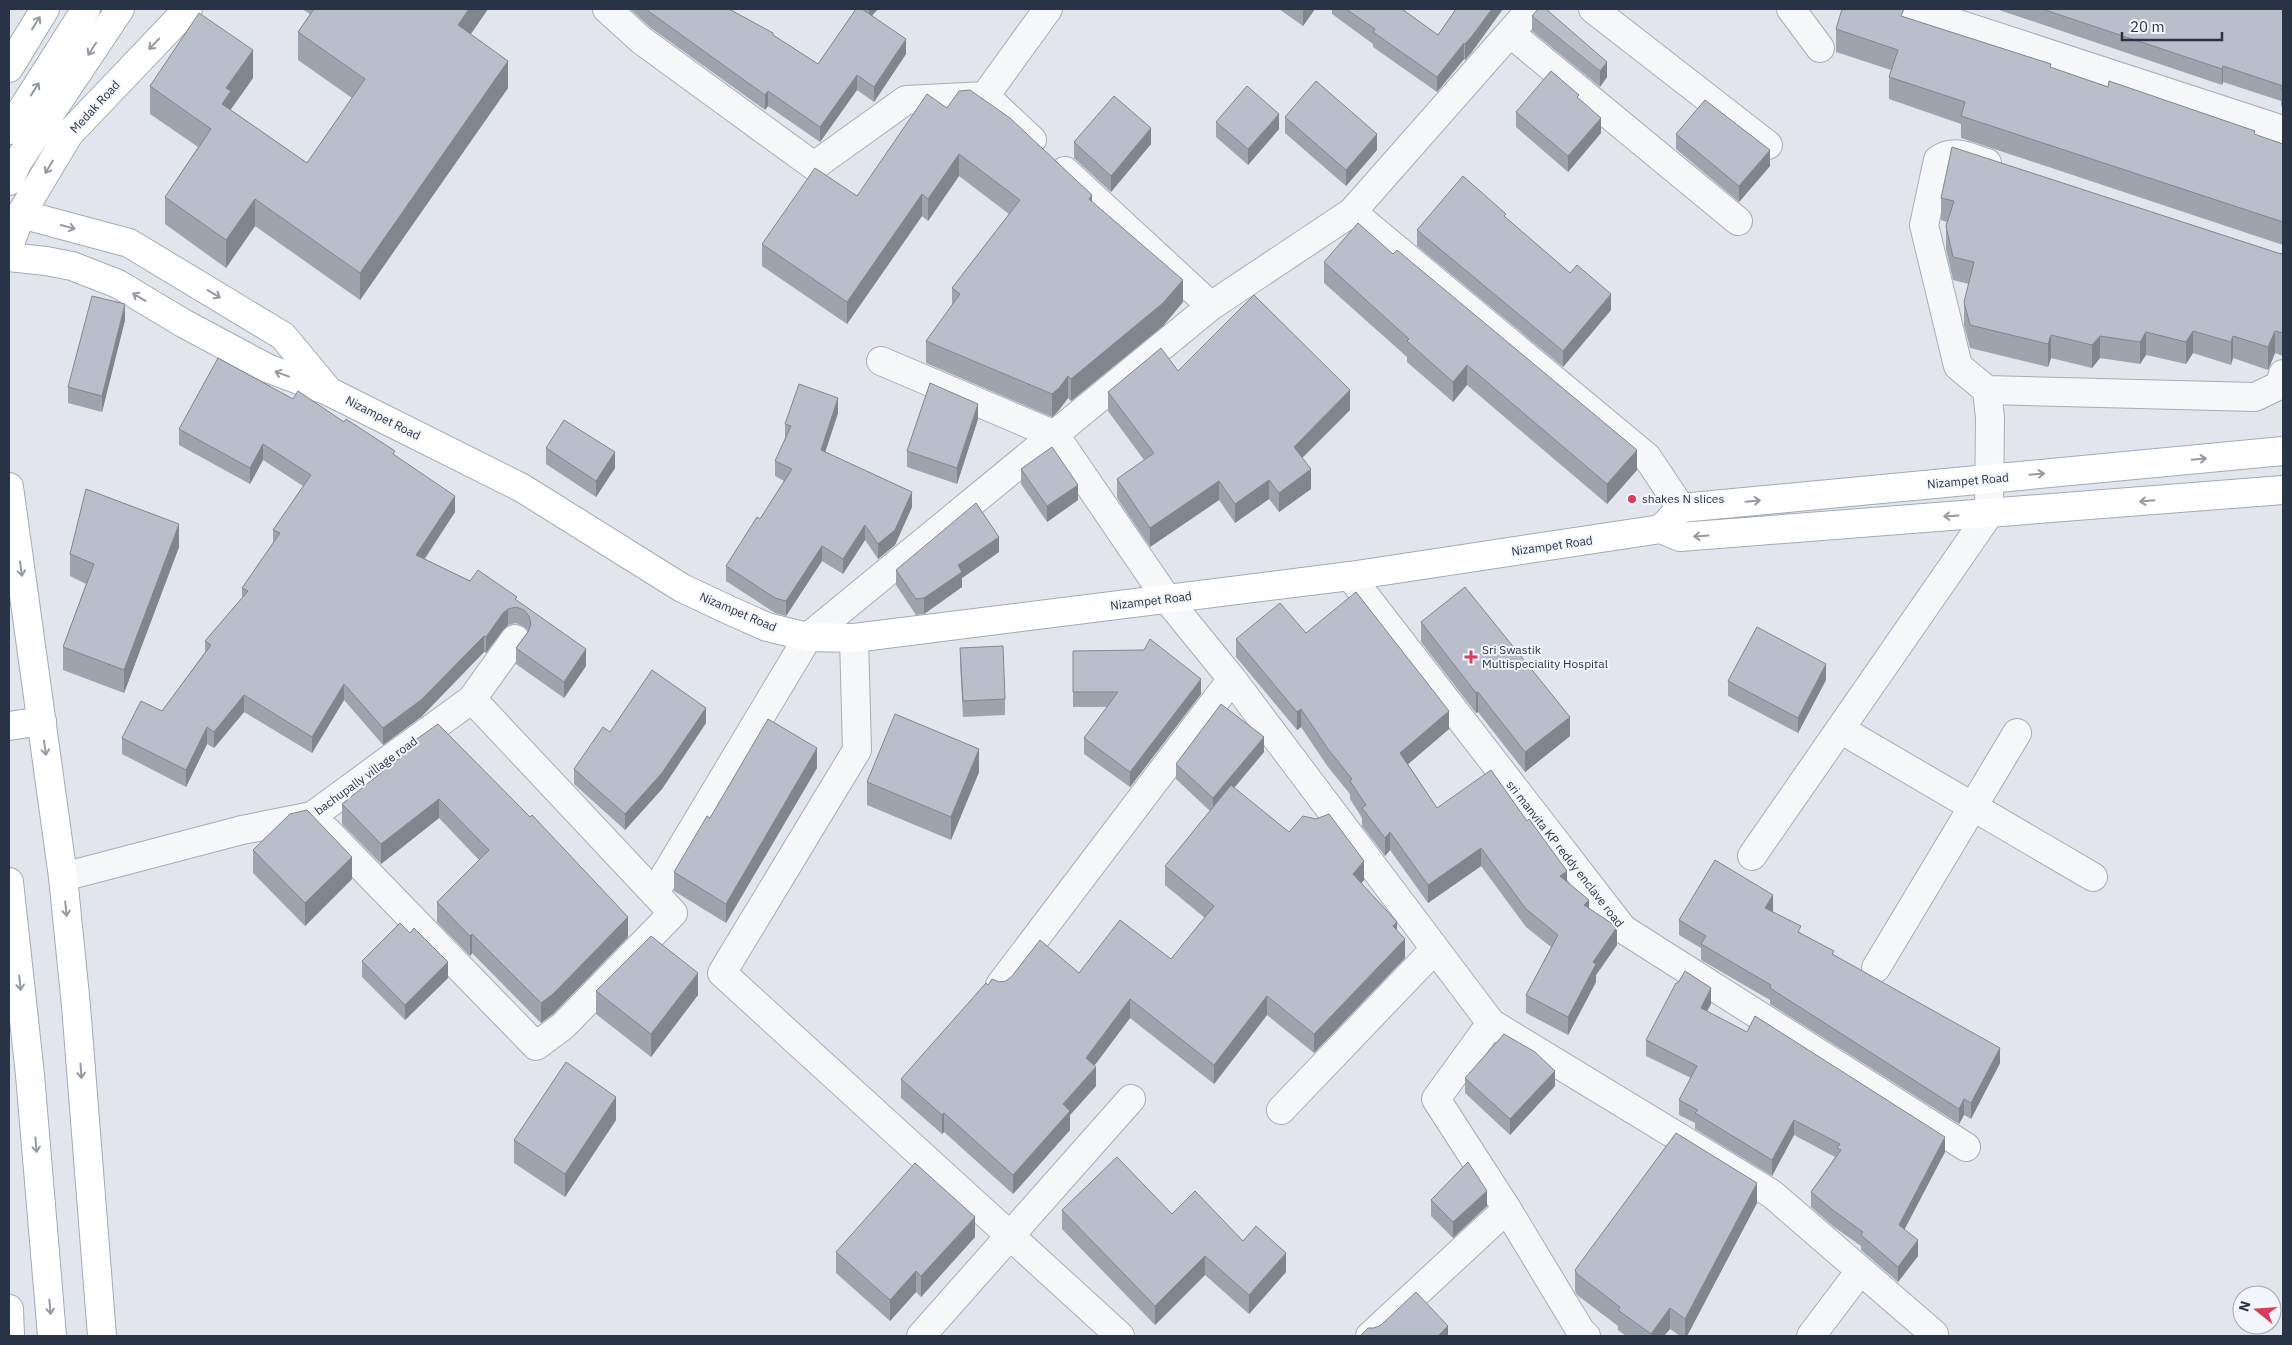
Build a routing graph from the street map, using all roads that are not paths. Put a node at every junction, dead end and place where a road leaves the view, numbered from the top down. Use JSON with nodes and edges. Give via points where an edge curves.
{"nodes":[{"id":1,"x":45,"y":9,"type":"edge"},
{"id":2,"x":86,"y":9,"type":"edge"},
{"id":3,"x":120,"y":9,"type":"edge"},
{"id":4,"x":188,"y":9,"type":"edge"},
{"id":5,"x":607,"y":9,"type":"edge"},
{"id":6,"x":1048,"y":9,"type":"edge"},
{"id":7,"x":1530,"y":9,"type":"edge"},
{"id":8,"x":1593,"y":9,"type":"edge"},
{"id":9,"x":1791,"y":9,"type":"edge"},
{"id":10,"x":1912,"y":9,"type":"edge"},
{"id":11,"x":1510,"y":32,"type":"junction"},
{"id":12,"x":1820,"y":48,"type":"dead end"},
{"id":13,"x":9,"y":68,"type":"edge"},
{"id":14,"x":985,"y":96,"type":"junction"},
{"id":15,"x":9,"y":130,"type":"edge"},
{"id":16,"x":2283,"y":130,"type":"edge"},
{"id":17,"x":1768,"y":145,"type":"dead end"},
{"id":18,"x":2012,"y":172,"type":"edge"},
{"id":19,"x":9,"y":181,"type":"edge"},
{"id":20,"x":1352,"y":212,"type":"junction"},
{"id":21,"x":21,"y":214,"type":"junction"},
{"id":22,"x":1738,"y":221,"type":"dead end"},
{"id":23,"x":9,"y":246,"type":"edge"},
{"id":24,"x":9,"y":257,"type":"edge"},
{"id":25,"x":1211,"y":306,"type":"junction"},
{"id":26,"x":881,"y":361,"type":"dead end"},
{"id":27,"x":2283,"y":374,"type":"edge"},
{"id":28,"x":1986,"y":390,"type":"junction"},
{"id":29,"x":328,"y":391,"type":"junction"},
{"id":30,"x":1055,"y":435,"type":"junction"},
{"id":31,"x":2283,"y":451,"type":"edge"},
{"id":32,"x":1990,"y":479,"type":"junction"},
{"id":33,"x":9,"y":487,"type":"edge"},
{"id":34,"x":2283,"y":490,"type":"edge"},
{"id":35,"x":1680,"y":508,"type":"junction"},
{"id":36,"x":1989,"y":514,"type":"junction"},
{"id":37,"x":1662,"y":529,"type":"junction"},
{"id":38,"x":1350,"y":576,"type":"junction"},
{"id":39,"x":1166,"y":599,"type":"junction"},
{"id":40,"x":808,"y":637,"type":"junction"},
{"id":41,"x":854,"y":638,"type":"junction"},
{"id":42,"x":515,"y":639,"type":"dead end"},
{"id":43,"x":1232,"y":679,"type":"junction"},
{"id":44,"x":472,"y":699,"type":"junction"},
{"id":45,"x":42,"y":721,"type":"junction"},
{"id":46,"x":9,"y":726,"type":"edge"},
{"id":47,"x":1840,"y":729,"type":"junction"},
{"id":48,"x":2017,"y":734,"type":"dead end"},
{"id":49,"x":1973,"y":806,"type":"junction"},
{"id":50,"x":312,"y":816,"type":"junction"},
{"id":51,"x":1752,"y":856,"type":"dead end"},
{"id":52,"x":63,"y":877,"type":"junction"},
{"id":53,"x":2093,"y":877,"type":"dead end"},
{"id":54,"x":9,"y":882,"type":"edge"},
{"id":55,"x":655,"y":892,"type":"junction"},
{"id":56,"x":1435,"y":949,"type":"junction"},
{"id":57,"x":1876,"y":968,"type":"dead end"},
{"id":58,"x":1000,"y":985,"type":"edge"},
{"id":59,"x":1490,"y":1024,"type":"junction"},
{"id":60,"x":1131,"y":1099,"type":"dead end"},
{"id":61,"x":1281,"y":1110,"type":"dead end"},
{"id":62,"x":1966,"y":1147,"type":"dead end"},
{"id":63,"x":1507,"y":1209,"type":"junction"},
{"id":64,"x":1012,"y":1236,"type":"junction"},
{"id":65,"x":1860,"y":1271,"type":"junction"},
{"id":66,"x":9,"y":1309,"type":"edge"},
{"id":67,"x":1580,"y":1334,"type":"edge"},
{"id":68,"x":1934,"y":1334,"type":"dead end"},
{"id":69,"x":10,"y":1336,"type":"edge"},
{"id":70,"x":52,"y":1336,"type":"edge"},
{"id":71,"x":102,"y":1336,"type":"edge"},
{"id":72,"x":921,"y":1336,"type":"edge"},
{"id":73,"x":1120,"y":1336,"type":"edge"},
{"id":74,"x":1370,"y":1336,"type":"edge"},
{"id":75,"x":1812,"y":1336,"type":"edge"}],
"edges":[{"from":13,"to":1,"type":"main road","one_way":true},
{"from":15,"to":2,"type":"main road","one_way":true},
{"from":3,"to":19,"type":"main road","one_way":true,"via":[[23,154]]},
{"from":4,"to":21,"type":"main road","name":"Medak Road","one_way":true,"via":[[69,134]]},
{"from":5,"to":14,"type":"street","via":[[640,40],[814,166],[906,100]]},
{"from":6,"to":14,"type":"street"},
{"from":7,"to":11,"type":"street"},
{"from":8,"to":17,"type":"street"},
{"from":9,"to":12,"type":"street"},
{"from":10,"to":16,"type":"street"},
{"from":11,"to":20,"type":"street"},
{"from":11,"to":22,"type":"street"},
{"from":14,"to":25,"type":"street"},
{"from":18,"to":28,"type":"street","via":[[1956,153],[1946,155],[1938,160],[1924,225],[1958,366]]},
{"from":20,"to":25,"type":"street"},
{"from":20,"to":35,"type":"street","via":[[1647,457]]},
{"from":21,"to":23,"type":"main road","name":"Medak Road"},
{"from":21,"to":29,"type":"main road","one_way":true,"via":[[129,243],[283,336]]},
{"from":29,"to":24,"type":"main road","name":"Nizampet Road","one_way":true,"via":[[267,368],[118,284],[72,266]]},
{"from":25,"to":30,"type":"street"},
{"from":26,"to":30,"type":"street"},
{"from":27,"to":28,"type":"street","via":[[2280,385],[2255,397]]},
{"from":28,"to":32,"type":"street","via":[[1990,418]]},
{"from":29,"to":40,"type":"main road","name":"Nizampet Road","via":[[522,488],[682,588],[766,627]]},
{"from":30,"to":39,"type":"street"},
{"from":30,"to":40,"type":"street"},
{"from":32,"to":31,"type":"main road","name":"Nizampet Road","one_way":true},
{"from":35,"to":32,"type":"main road","name":"Nizampet Road","one_way":true},
{"from":32,"to":36,"type":"street"},
{"from":33,"to":45,"type":"main road","one_way":true},
{"from":34,"to":36,"type":"main road","name":"Nizampet Road","one_way":true},
{"from":35,"to":37,"type":"main road"},
{"from":36,"to":37,"type":"main road","name":"Nizampet Road","one_way":true,"via":[[1680,537]]},
{"from":36,"to":47,"type":"street"},
{"from":37,"to":38,"type":"main road","name":"Nizampet Road"},
{"from":38,"to":39,"type":"main road","name":"Nizampet Road"},
{"from":38,"to":62,"type":"street","name":"sri manvita KP reddy enclave road","via":[[1623,929]]},
{"from":39,"to":41,"type":"main road","name":"Nizampet Road"},
{"from":39,"to":43,"type":"street"},
{"from":40,"to":41,"type":"main road","name":"Nizampet Road"},
{"from":40,"to":55,"type":"street"},
{"from":41,"to":64,"type":"street","via":[[857,750],[722,973]]},
{"from":42,"to":44,"type":"street","name":"bachupally village road"},
{"from":43,"to":56,"type":"street"},
{"from":43,"to":58,"type":"street"},
{"from":44,"to":50,"type":"street","name":"bachupally village road"},
{"from":44,"to":55,"type":"street"},
{"from":45,"to":46,"type":"main road"},
{"from":45,"to":52,"type":"main road","one_way":true},
{"from":47,"to":49,"type":"street"},
{"from":47,"to":51,"type":"street"},
{"from":48,"to":49,"type":"street"},
{"from":49,"to":53,"type":"street"},
{"from":49,"to":57,"type":"street"},
{"from":50,"to":52,"type":"street","name":"bachupally village road","via":[[242,830]]},
{"from":50,"to":55,"type":"street","via":[[536,1046],[563,1026],[673,913]]},
{"from":52,"to":71,"type":"main road","one_way":true},
{"from":54,"to":70,"type":"main road","one_way":true,"via":[[30,1075]]},
{"from":56,"to":59,"type":"street"},
{"from":56,"to":61,"type":"street"},
{"from":59,"to":63,"type":"street","via":[[1436,1100]]},
{"from":59,"to":65,"type":"street","via":[[1772,1194]]},
{"from":60,"to":64,"type":"street"},
{"from":63,"to":67,"type":"street"},
{"from":63,"to":74,"type":"street"},
{"from":64,"to":72,"type":"street"},
{"from":64,"to":73,"type":"street"},
{"from":65,"to":68,"type":"street"},
{"from":65,"to":75,"type":"street"},
{"from":66,"to":69,"type":"main road"}]}
